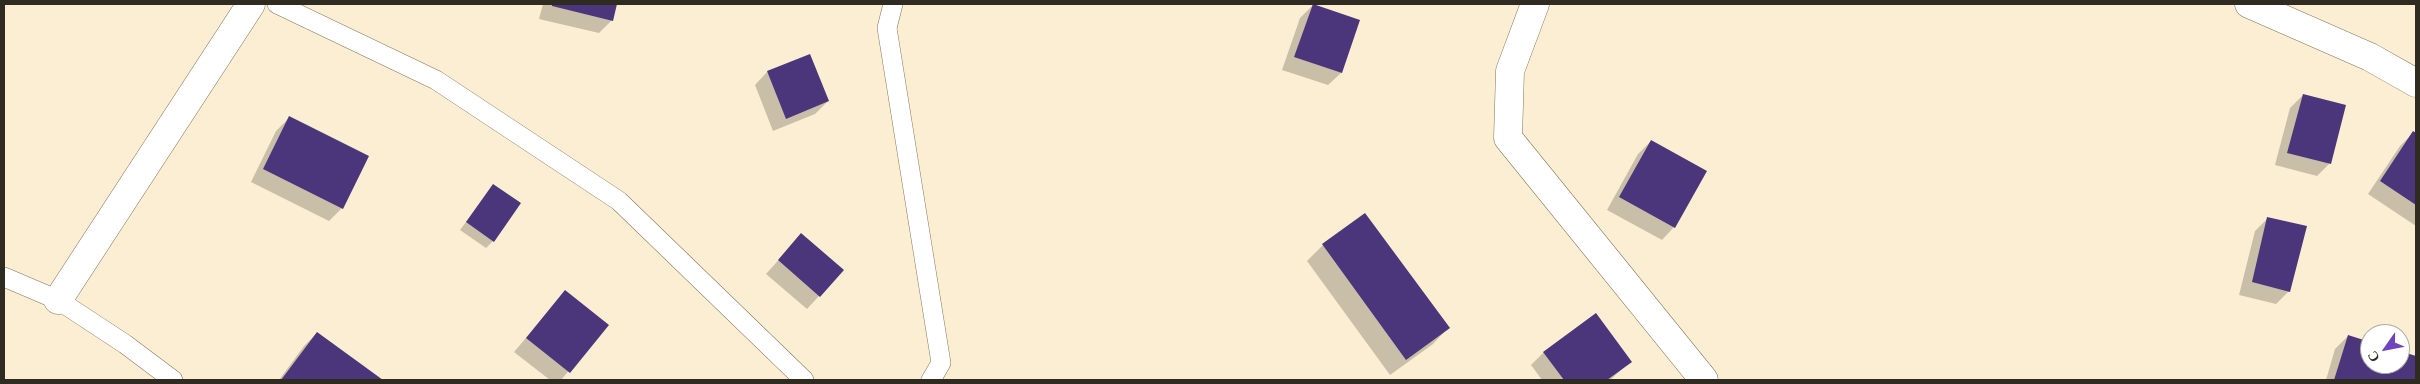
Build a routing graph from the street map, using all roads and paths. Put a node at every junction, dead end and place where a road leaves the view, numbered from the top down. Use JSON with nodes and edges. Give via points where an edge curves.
{"nodes":[{"id":1,"x":251,"y":4,"type":"edge"},
{"id":2,"x":277,"y":4,"type":"edge"},
{"id":3,"x":893,"y":4,"type":"edge"},
{"id":4,"x":1535,"y":4,"type":"edge"},
{"id":5,"x":2249,"y":4,"type":"edge"},
{"id":6,"x":2416,"y":83,"type":"edge"},
{"id":7,"x":4,"y":277,"type":"edge"},
{"id":8,"x":58,"y":300,"type":"junction"},
{"id":9,"x":173,"y":380,"type":"edge"},
{"id":10,"x":804,"y":380,"type":"edge"},
{"id":11,"x":931,"y":380,"type":"edge"},
{"id":12,"x":1704,"y":380,"type":"edge"}],
"edges":[{"from":1,"to":8,"type":"street"},
{"from":2,"to":10,"type":"lane","via":[[436,80],[619,201]]},
{"from":3,"to":11,"type":"lane","via":[[887,28],[941,363]]},
{"from":4,"to":12,"type":"street","via":[[1510,71],[1508,138]]},
{"from":5,"to":6,"type":"street","via":[[2370,57]]},
{"from":7,"to":8,"type":"lane"},
{"from":8,"to":9,"type":"lane"}]}
